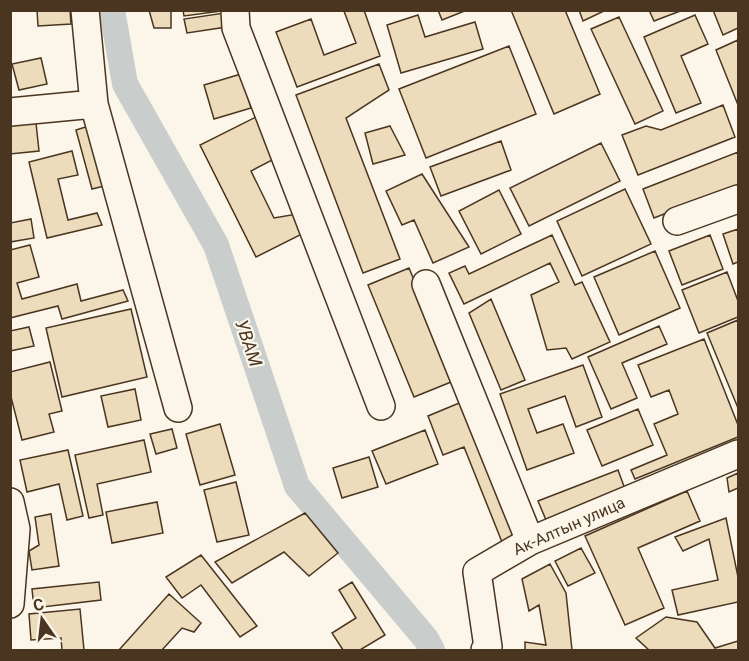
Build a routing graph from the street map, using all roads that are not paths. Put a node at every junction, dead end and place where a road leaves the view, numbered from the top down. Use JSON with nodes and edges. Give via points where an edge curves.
{"nodes":[{"id":1,"x":85,"y":10,"type":"edge"},
{"id":2,"x":235,"y":10,"type":"edge"},
{"id":3,"x":94,"y":104,"type":"junction"},
{"id":4,"x":10,"y":112,"type":"edge"},
{"id":5,"x":738,"y":198,"type":"edge"},
{"id":6,"x":676,"y":221,"type":"dead end"},
{"id":7,"x":426,"y":284,"type":"dead end"},
{"id":8,"x":381,"y":406,"type":"dead end"},
{"id":9,"x":178,"y":408,"type":"dead end"},
{"id":10,"x":738,"y":454,"type":"edge"},
{"id":11,"x":10,"y":502,"type":"edge"},
{"id":12,"x":530,"y":541,"type":"junction"},
{"id":13,"x":10,"y":604,"type":"edge"},
{"id":14,"x":485,"y":651,"type":"edge"}],
"edges":[{"from":1,"to":3,"type":"street"},
{"from":2,"to":8,"type":"street","via":[[236,28]]},
{"from":3,"to":4,"type":"street"},
{"from":3,"to":9,"type":"street"},
{"from":5,"to":6,"type":"street"},
{"from":7,"to":12,"type":"street"},
{"from":10,"to":12,"type":"street","name":"Ак-Алтын улица"},
{"from":11,"to":13,"type":"street","via":[[16,529]]},
{"from":12,"to":14,"type":"street","name":"Ак-Алтын улица","via":[[477,572],[488,647]]}]}
